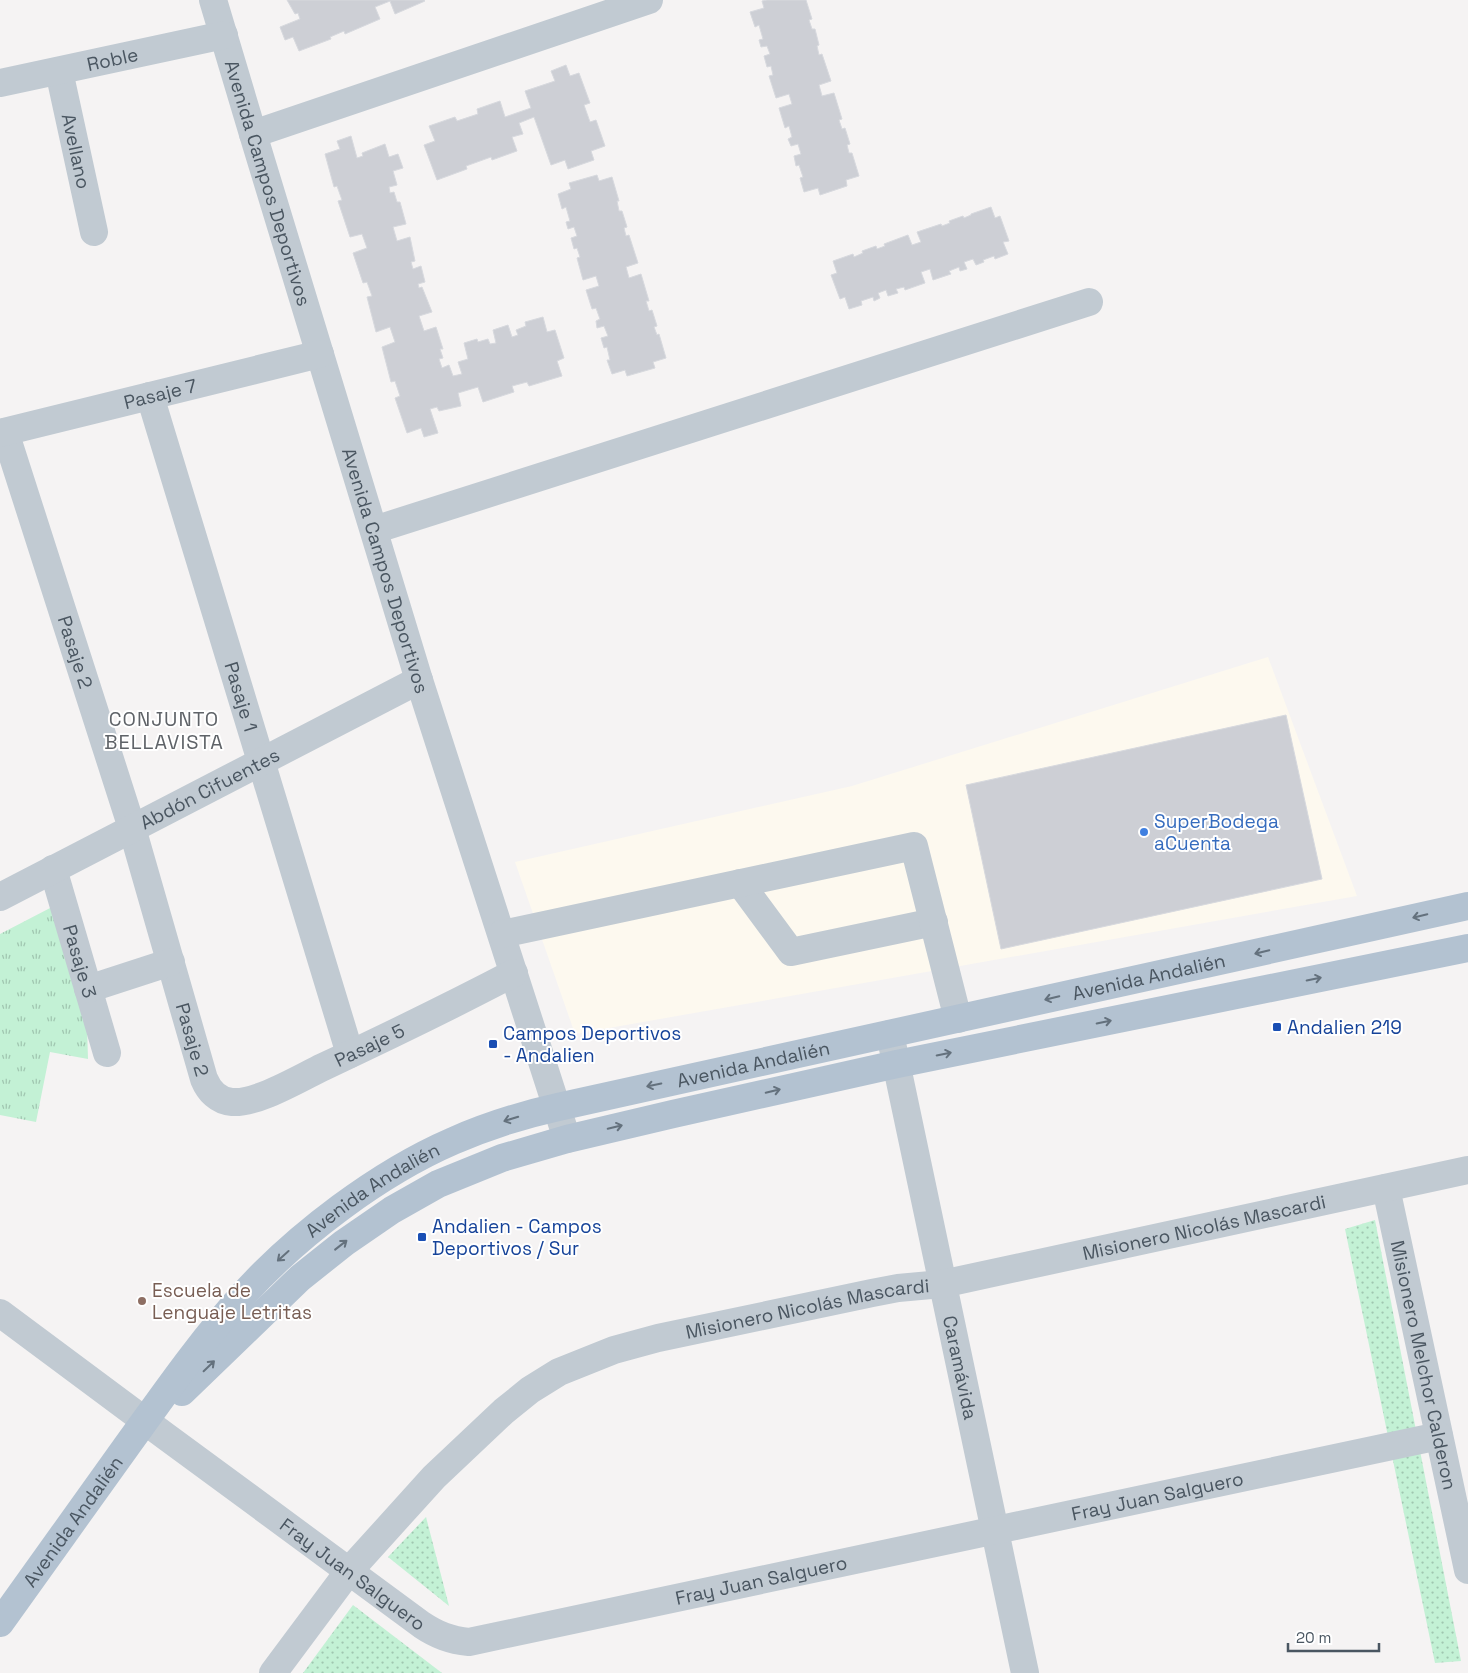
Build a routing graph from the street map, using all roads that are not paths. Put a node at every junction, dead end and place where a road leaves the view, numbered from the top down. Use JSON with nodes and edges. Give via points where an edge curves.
{"nodes":[{"id":1,"x":213,"y":0,"type":"edge"},
{"id":2,"x":649,"y":0,"type":"edge"},
{"id":3,"x":224,"y":35,"type":"junction"},
{"id":4,"x":59,"y":71,"type":"junction"},
{"id":5,"x":0,"y":83,"type":"edge"},
{"id":6,"x":253,"y":134,"type":"junction"},
{"id":7,"x":94,"y":232,"type":"dead end"},
{"id":8,"x":1089,"y":302,"type":"dead end"},
{"id":9,"x":320,"y":354,"type":"junction"},
{"id":10,"x":150,"y":396,"type":"junction"},
{"id":11,"x":2,"y":433,"type":"edge"},
{"id":12,"x":374,"y":530,"type":"junction"},
{"id":13,"x":419,"y":680,"type":"junction"},
{"id":14,"x":261,"y":762,"type":"junction"},
{"id":15,"x":132,"y":828,"type":"junction"},
{"id":16,"x":53,"y":869,"type":"junction"},
{"id":17,"x":740,"y":883,"type":"junction"},
{"id":18,"x":0,"y":898,"type":"edge"},
{"id":19,"x":1468,"y":906,"type":"edge"},
{"id":20,"x":934,"y":922,"type":"junction"},
{"id":21,"x":502,"y":934,"type":"junction"},
{"id":22,"x":1468,"y":948,"type":"edge"},
{"id":23,"x":171,"y":962,"type":"junction"},
{"id":24,"x":514,"y":973,"type":"junction"},
{"id":25,"x":88,"y":989,"type":"junction"},
{"id":26,"x":958,"y":1019,"type":"junction"},
{"id":27,"x":890,"y":1034,"type":"junction"},
{"id":28,"x":107,"y":1053,"type":"dead end"},
{"id":29,"x":350,"y":1054,"type":"junction"},
{"id":30,"x":897,"y":1064,"type":"junction"},
{"id":31,"x":220,"y":1098,"type":"joint"},
{"id":32,"x":558,"y":1107,"type":"junction"},
{"id":33,"x":567,"y":1139,"type":"junction"},
{"id":34,"x":1468,"y":1170,"type":"edge"},
{"id":35,"x":1386,"y":1188,"type":"junction"},
{"id":36,"x":942,"y":1284,"type":"junction"},
{"id":37,"x":0,"y":1313,"type":"edge"},
{"id":38,"x":145,"y":1421,"type":"junction"},
{"id":39,"x":1439,"y":1436,"type":"junction"},
{"id":40,"x":995,"y":1531,"type":"junction"},
{"id":41,"x":1468,"y":1570,"type":"edge"},
{"id":42,"x":350,"y":1571,"type":"junction"},
{"id":43,"x":0,"y":1622,"type":"edge"},
{"id":44,"x":273,"y":1673,"type":"edge"},
{"id":45,"x":1025,"y":1673,"type":"edge"}],
"edges":[{"from":1,"to":3,"type":"street","name":"Avenida Campos Deportivos"},
{"from":2,"to":6,"type":"street"},
{"from":3,"to":4,"type":"street","name":"Roble"},
{"from":3,"to":6,"type":"street","name":"Avenida Campos Deportivos"},
{"from":4,"to":5,"type":"street","name":"Roble"},
{"from":4,"to":7,"type":"street","name":"Avellano"},
{"from":6,"to":9,"type":"street","name":"Avenida Campos Deportivos"},
{"from":8,"to":12,"type":"street"},
{"from":9,"to":10,"type":"street","name":"Pasaje 7"},
{"from":9,"to":12,"type":"street","name":"Avenida Campos Deportivos"},
{"from":10,"to":11,"type":"street","name":"Pasaje 7"},
{"from":10,"to":14,"type":"street","name":"Pasaje 1"},
{"from":11,"to":15,"type":"street","name":"Pasaje 2"},
{"from":12,"to":13,"type":"street","name":"Avenida Campos Deportivos"},
{"from":13,"to":14,"type":"street","name":"Abdón Cifuentes"},
{"from":13,"to":21,"type":"street","name":"Avenida Campos Deportivos"},
{"from":14,"to":15,"type":"street","name":"Abdón Cifuentes"},
{"from":14,"to":29,"type":"street","name":"Pasaje 1"},
{"from":15,"to":16,"type":"street","name":"Abdón Cifuentes"},
{"from":15,"to":23,"type":"street","name":"Pasaje 2"},
{"from":16,"to":18,"type":"street","name":"Abdón Cifuentes"},
{"from":16,"to":25,"type":"street","name":"Pasaje 3"},
{"from":17,"to":20,"type":"street","via":[[791,952]]},
{"from":17,"to":20,"type":"street","via":[[914,846]]},
{"from":17,"to":21,"type":"street"},
{"from":19,"to":26,"type":"main road","name":"Avenida Andalién","one_way":true},
{"from":20,"to":26,"type":"street"},
{"from":21,"to":24,"type":"street","name":"Avenida Campos Deportivos"},
{"from":30,"to":22,"type":"main road","name":"Avenida Andalién","one_way":true},
{"from":23,"to":25,"type":"street"},
{"from":23,"to":31,"type":"street","name":"Pasaje 2","via":[[204,1079]]},
{"from":24,"to":29,"type":"street","name":"Pasaje 5"},
{"from":24,"to":32,"type":"street","name":"Avenida Campos Deportivos"},
{"from":25,"to":28,"type":"street","name":"Pasaje 3"},
{"from":26,"to":27,"type":"main road","name":"Avenida Andalién"},
{"from":27,"to":30,"type":"street","name":"Caramávida"},
{"from":27,"to":32,"type":"main road","name":"Avenida Andalién","one_way":true},
{"from":29,"to":31,"type":"street","name":"Pasaje 5","via":[[259,1097],[231,1102]]},
{"from":33,"to":30,"type":"main road","name":"Avenida Andalién","one_way":true},
{"from":30,"to":36,"type":"street","name":"Caramávida"},
{"from":32,"to":33,"type":"street","name":"Avenida Campos Deportivos"},
{"from":32,"to":38,"type":"main road","name":"Avenida Andalién","one_way":true,"via":[[495,1124],[452,1141],[379,1181],[318,1226],[244,1294],[198,1348]]},
{"from":38,"to":33,"type":"main road","name":"Avenida Andalién","one_way":true,"via":[[171,1402],[300,1278],[367,1226],[438,1184],[502,1158]]},
{"from":34,"to":35,"type":"street","name":"Misionero Nicolás Mascardi"},
{"from":35,"to":36,"type":"street","name":"Misionero Nicolás Mascardi"},
{"from":35,"to":39,"type":"street","name":"Misionero Melchor Calderon"},
{"from":36,"to":40,"type":"street","name":"Caramávida"},
{"from":36,"to":42,"type":"street","name":"Misionero Nicolás Mascardi","via":[[890,1290],[658,1338],[614,1350],[559,1372],[530,1390],[469,1442]]},
{"from":37,"to":38,"type":"street","name":"Fray Juan Salguero"},
{"from":38,"to":42,"type":"street","name":"Fray Juan Salguero"},
{"from":38,"to":43,"type":"main road","name":"Avenida Andalién"},
{"from":39,"to":40,"type":"street","name":"Fray Juan Salguero"},
{"from":39,"to":41,"type":"street","name":"Misionero Melchor Calderon"},
{"from":40,"to":42,"type":"street","name":"Fray Juan Salguero","via":[[469,1642],[436,1634]]},
{"from":40,"to":45,"type":"street","name":"Caramávida"},
{"from":42,"to":44,"type":"street","name":"Misionero Nicolás Mascardi"}]}
